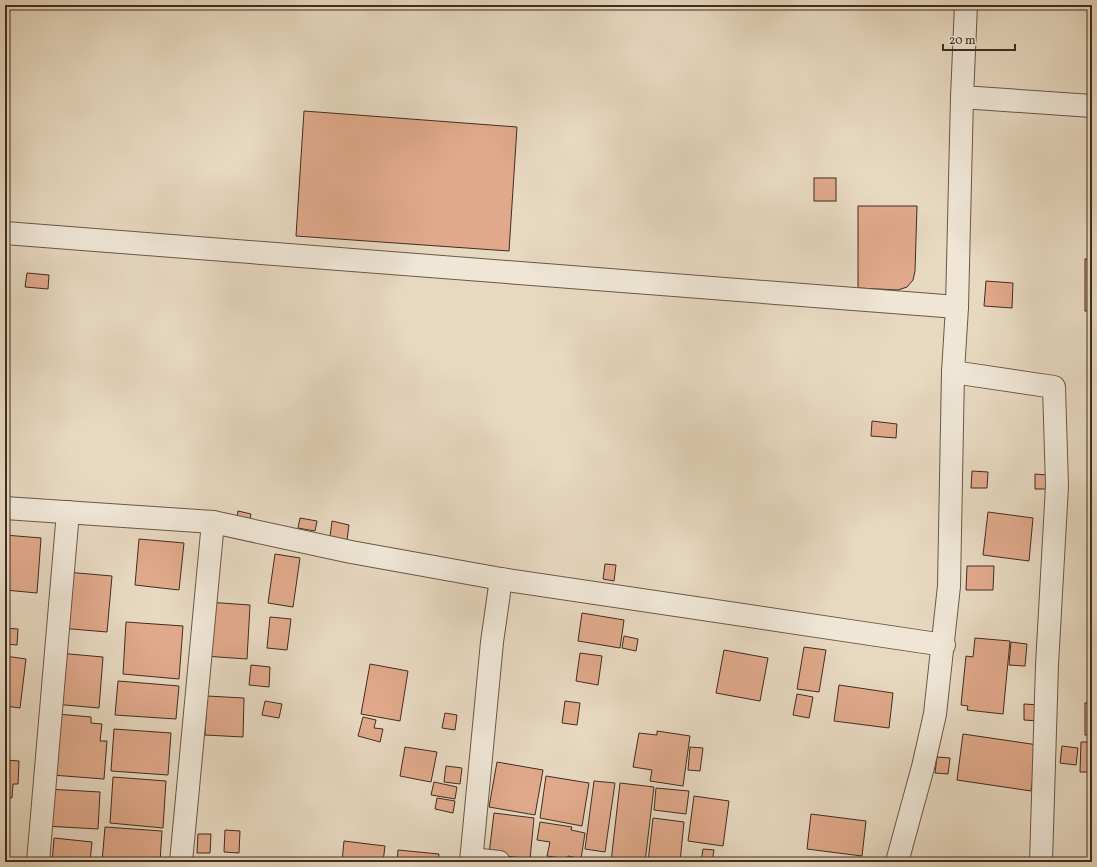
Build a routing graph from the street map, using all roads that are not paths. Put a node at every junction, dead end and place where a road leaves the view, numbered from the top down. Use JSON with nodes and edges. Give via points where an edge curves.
{"nodes":[{"id":1,"x":966,"y":5,"type":"edge"},
{"id":2,"x":962,"y":97,"type":"junction"},
{"id":3,"x":1092,"y":106,"type":"edge"},
{"id":4,"x":5,"y":233,"type":"edge"},
{"id":5,"x":957,"y":307,"type":"junction"},
{"id":6,"x":953,"y":372,"type":"junction"},
{"id":7,"x":5,"y":508,"type":"edge"},
{"id":8,"x":68,"y":512,"type":"junction"},
{"id":9,"x":213,"y":522,"type":"junction"},
{"id":10,"x":501,"y":579,"type":"junction"},
{"id":11,"x":944,"y":645,"type":"junction"},
{"id":12,"x":471,"y":860,"type":"edge"},
{"id":13,"x":38,"y":862,"type":"edge"},
{"id":14,"x":182,"y":862,"type":"edge"},
{"id":15,"x":499,"y":862,"type":"edge"},
{"id":16,"x":898,"y":862,"type":"edge"},
{"id":17,"x":1041,"y":862,"type":"edge"}],
"edges":[{"from":1,"to":2,"type":"street"},
{"from":2,"to":3,"type":"street"},
{"from":2,"to":5,"type":"street"},
{"from":4,"to":5,"type":"street"},
{"from":5,"to":6,"type":"street"},
{"from":6,"to":11,"type":"street","via":[[949,586]]},
{"from":6,"to":17,"type":"street","via":[[1054,387],[1057,486],[1047,665]]},
{"from":7,"to":8,"type":"street"},
{"from":8,"to":9,"type":"street"},
{"from":8,"to":13,"type":"street"},
{"from":9,"to":10,"type":"street","via":[[351,552]]},
{"from":9,"to":14,"type":"street"},
{"from":10,"to":11,"type":"street"},
{"from":10,"to":12,"type":"street","via":[[492,642]]},
{"from":11,"to":16,"type":"street","via":[[935,714]]},
{"from":12,"to":15,"type":"street"}]}
